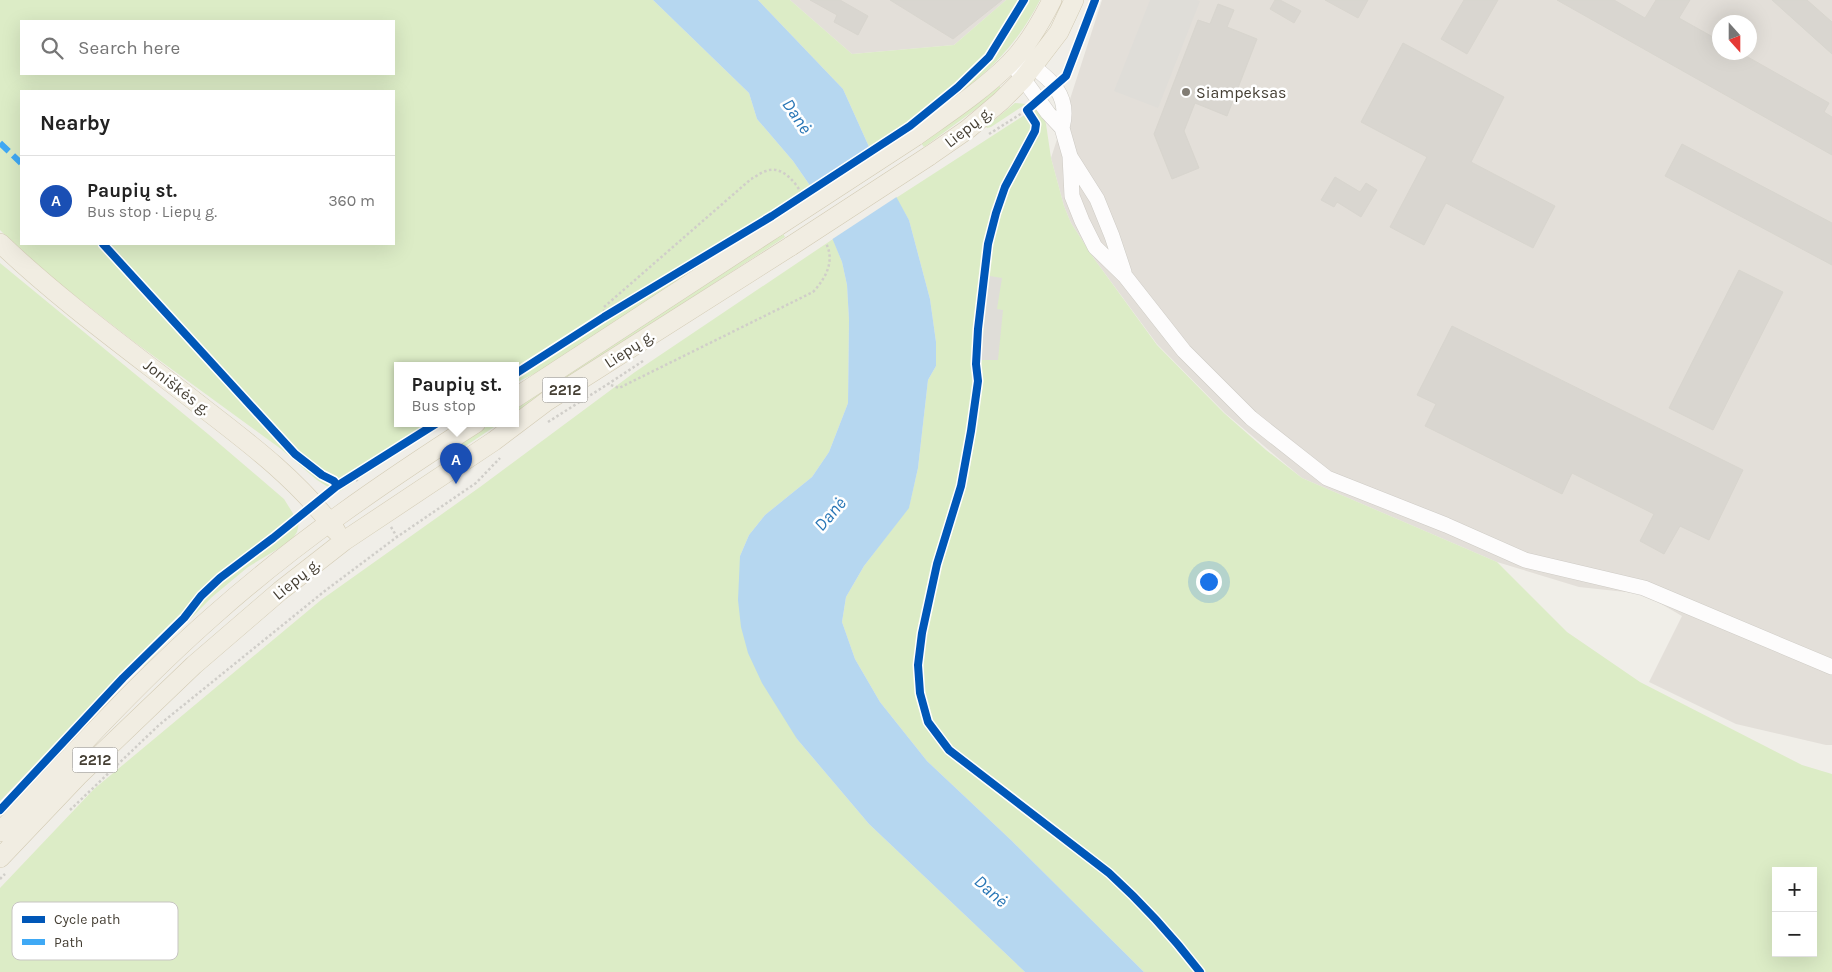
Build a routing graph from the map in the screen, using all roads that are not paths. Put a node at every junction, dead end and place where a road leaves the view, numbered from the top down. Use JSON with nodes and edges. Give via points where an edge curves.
{"nodes":[{"id":1,"x":1052,"y":0,"type":"edge"},
{"id":2,"x":1074,"y":0,"type":"edge"},
{"id":3,"x":1014,"y":59,"type":"junction"},
{"id":4,"x":1028,"y":73,"type":"junction"},
{"id":5,"x":1062,"y":128,"type":"junction"},
{"id":6,"x":1070,"y":156,"type":"junction"},
{"id":7,"x":0,"y":243,"type":"edge"},
{"id":8,"x":1125,"y":276,"type":"junction"},
{"id":9,"x":519,"y":395,"type":"edge"},
{"id":10,"x":519,"y":423,"type":"edge"},
{"id":11,"x":470,"y":427,"type":"edge"},
{"id":12,"x":513,"y":427,"type":"edge"},
{"id":13,"x":330,"y":522,"type":"junction"},
{"id":14,"x":344,"y":541,"type":"junction"},
{"id":15,"x":1832,"y":667,"type":"edge"},
{"id":16,"x":0,"y":832,"type":"edge"},
{"id":17,"x":5,"y":863,"type":"edge"}],
"edges":[{"from":1,"to":3,"type":"main road","name":"Liepų g.","number":"2212","via":[[1042,21]]},
{"from":2,"to":4,"type":"main road","name":"Liepų g.","number":"2212","via":[[1059,32]]},
{"from":3,"to":4,"type":"street"},
{"from":3,"to":9,"type":"main road","name":"Liepų g.","number":"2212","bridge":true,"via":[[986,86],[916,136]]},
{"from":4,"to":5,"type":"street","via":[[1048,114]]},
{"from":4,"to":5,"type":"street","via":[[1054,85],[1061,96],[1065,116]]},
{"from":4,"to":10,"type":"main road","name":"Liepų g.","number":"2212","bridge":true,"via":[[1001,101],[930,156]]},
{"from":5,"to":6,"type":"street"},
{"from":6,"to":8,"type":"street","via":[[1097,199]]},
{"from":6,"to":8,"type":"street","via":[[1072,196],[1082,221],[1096,246]]},
{"from":7,"to":13,"type":"main road","name":"Joniškės g.","via":[[66,302],[263,454]]},
{"from":8,"to":15,"type":"street","via":[[1184,351],[1251,418],[1327,478],[1525,560],[1644,588]]},
{"from":11,"to":13,"type":"main road","name":"Liepų g.","number":"2212"},
{"from":12,"to":14,"type":"main road","name":"Liepų g.","number":"2212","bridge":true},
{"from":13,"to":14,"type":"main road","name":"Joniškės g."},
{"from":13,"to":16,"type":"main road","name":"Liepų g.","number":"2212","via":[[263,573],[166,658]]},
{"from":14,"to":17,"type":"main road","name":"Liepų g.","number":"2212","via":[[194,665],[78,776]]}]}
